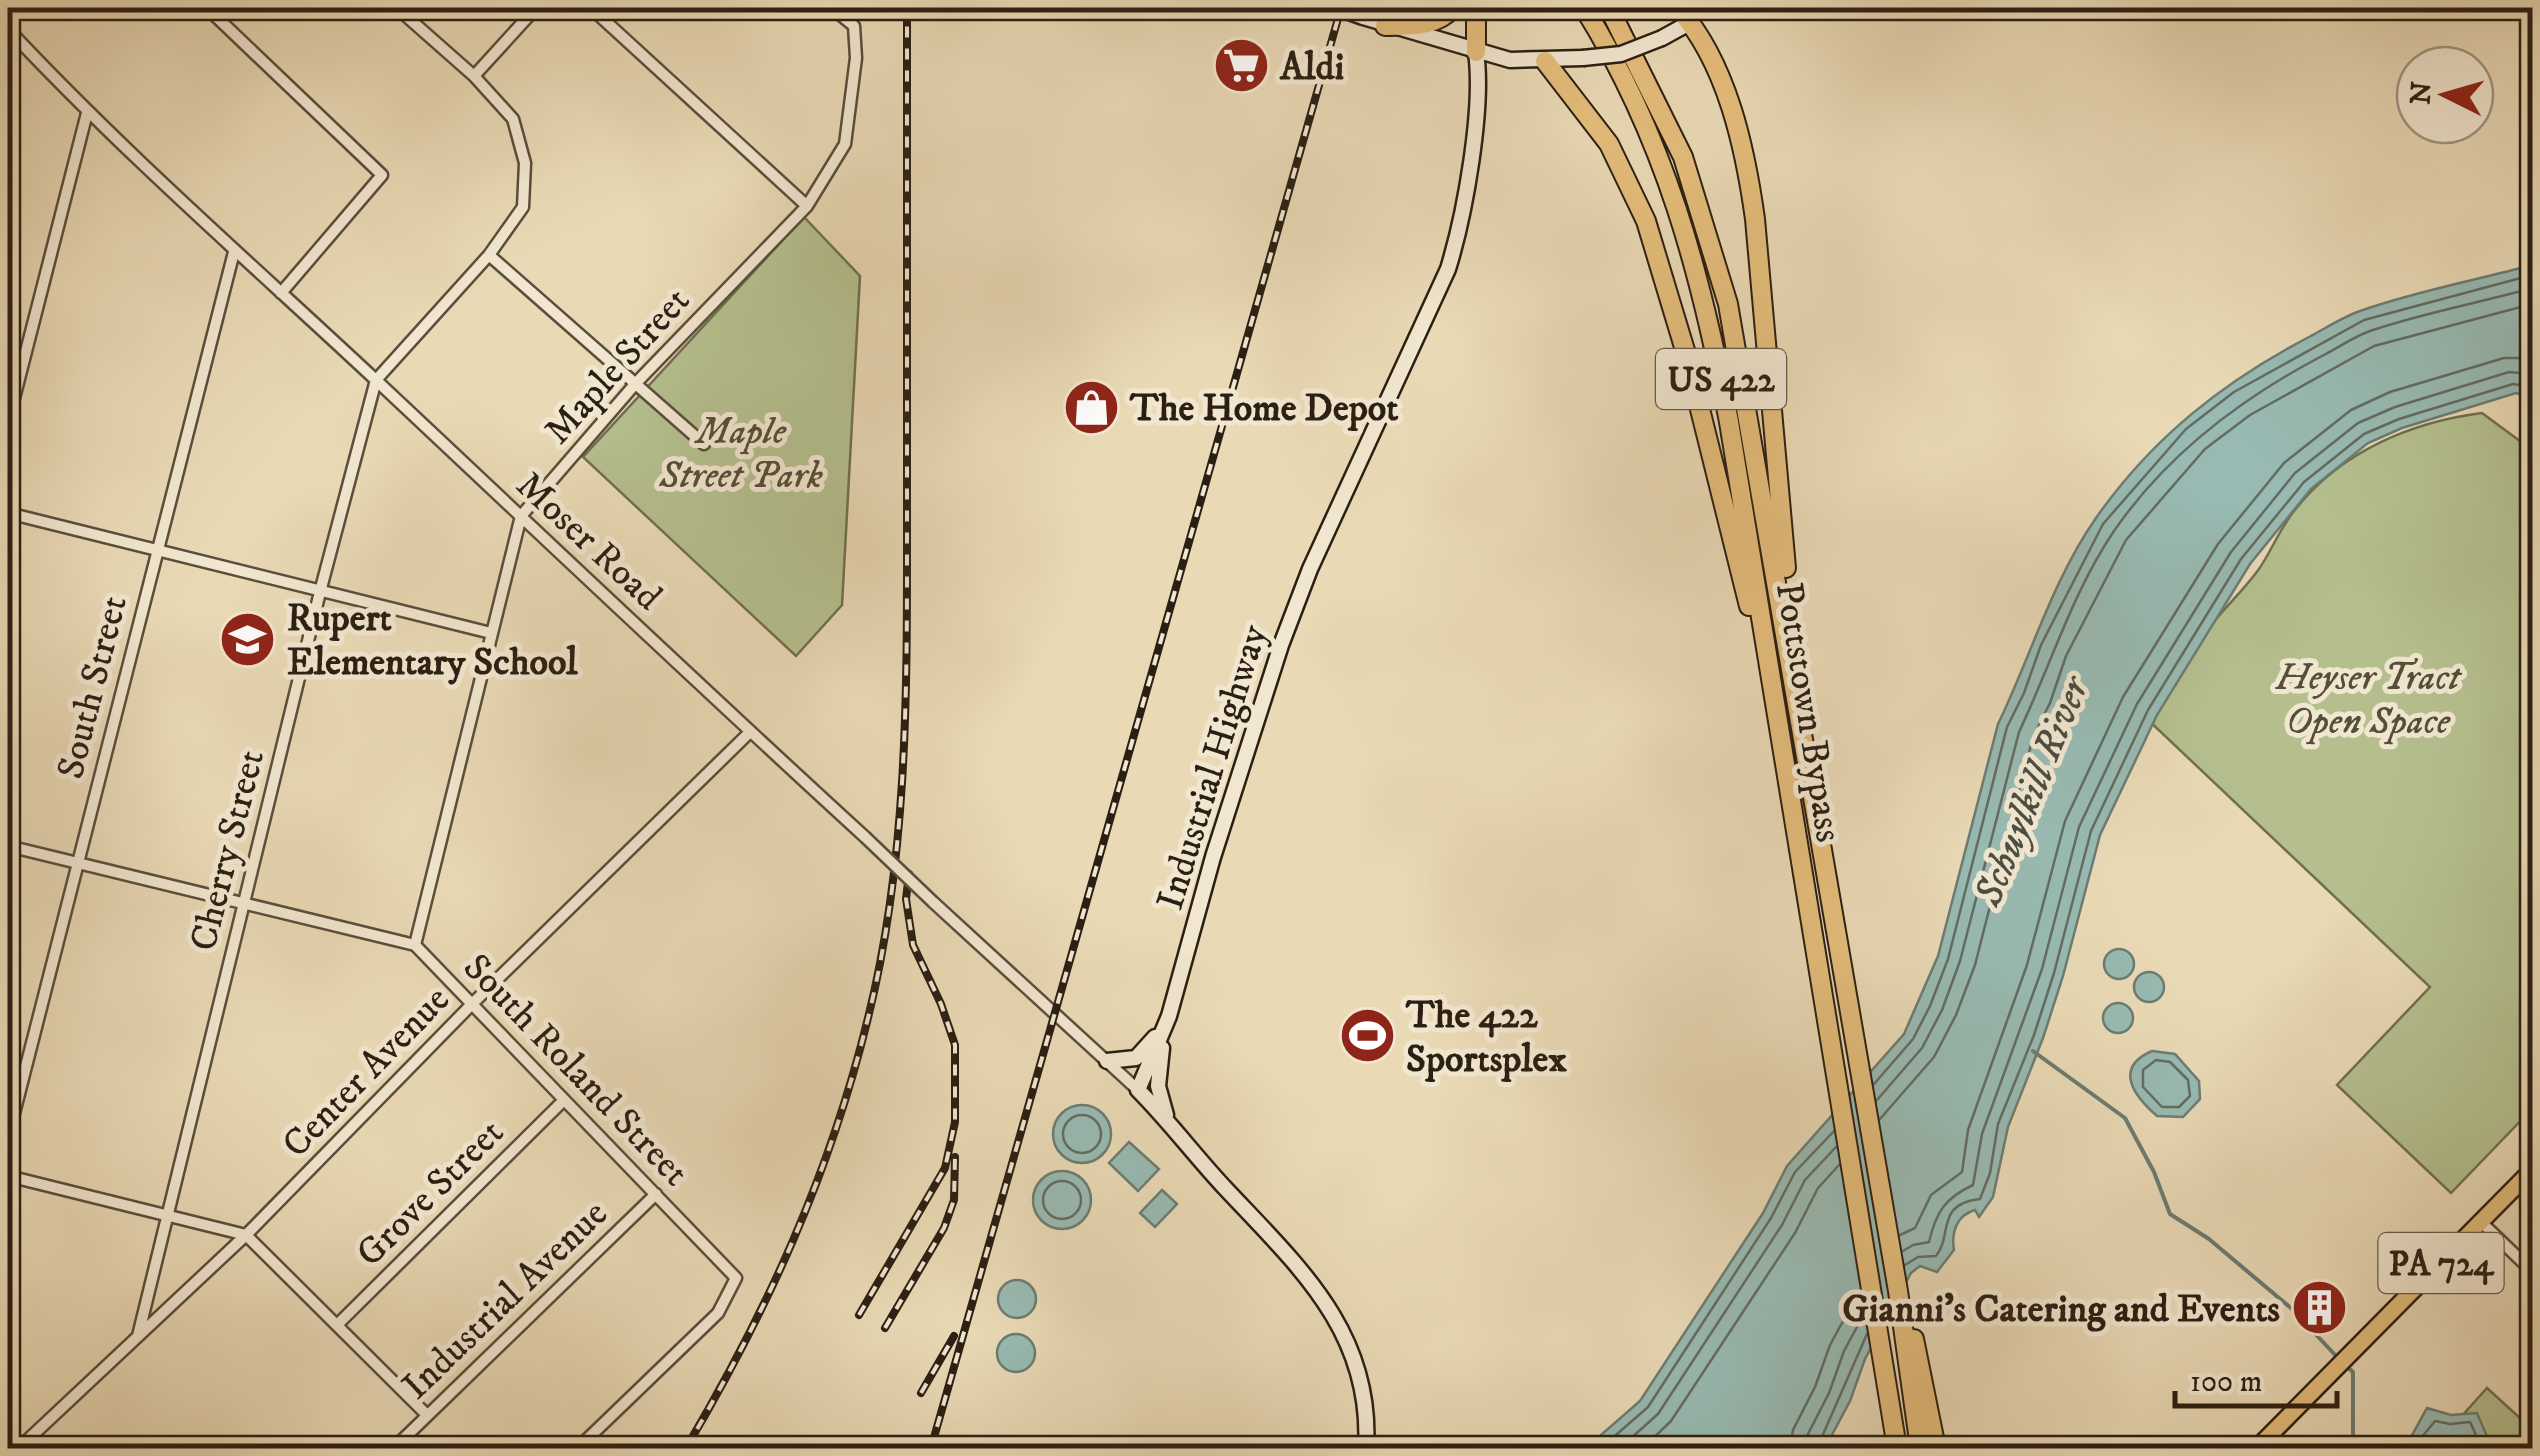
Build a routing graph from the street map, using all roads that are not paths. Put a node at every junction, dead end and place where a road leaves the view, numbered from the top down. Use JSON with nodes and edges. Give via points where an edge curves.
{"nodes":[{"id":1,"x":20,"y":8,"type":"edge"},
{"id":2,"x":207,"y":8,"type":"edge"},
{"id":3,"x":397,"y":8,"type":"edge"},
{"id":4,"x":536,"y":8,"type":"edge"},
{"id":5,"x":591,"y":8,"type":"edge"},
{"id":6,"x":832,"y":8,"type":"edge"},
{"id":7,"x":1338,"y":8,"type":"edge"},
{"id":8,"x":1453,"y":8,"type":"edge"},
{"id":9,"x":1476,"y":8,"type":"edge"},
{"id":10,"x":1584,"y":8,"type":"edge"},
{"id":11,"x":1610,"y":8,"type":"edge"},
{"id":12,"x":1684,"y":15,"type":"edge"},
{"id":13,"x":8,"y":20,"type":"edge"},
{"id":14,"x":1385,"y":26,"type":"junction"},
{"id":15,"x":8,"y":29,"type":"edge"},
{"id":16,"x":1476,"y":52,"type":"junction"},
{"id":17,"x":1545,"y":61,"type":"junction"},
{"id":18,"x":474,"y":76,"type":"junction"},
{"id":19,"x":87,"y":113,"type":"junction"},
{"id":20,"x":807,"y":206,"type":"junction"},
{"id":21,"x":234,"y":252,"type":"junction"},
{"id":22,"x":489,"y":255,"type":"junction"},
{"id":23,"x":281,"y":293,"type":"junction"},
{"id":24,"x":376,"y":380,"type":"junction"},
{"id":25,"x":636,"y":383,"type":"junction"},
{"id":26,"x":8,"y":422,"type":"edge"},
{"id":27,"x":704,"y":444,"type":"dead end"},
{"id":28,"x":8,"y":513,"type":"edge"},
{"id":29,"x":521,"y":516,"type":"junction"},
{"id":30,"x":157,"y":550,"type":"junction"},
{"id":31,"x":320,"y":592,"type":"junction"},
{"id":32,"x":491,"y":633,"type":"junction"},
{"id":33,"x":1790,"y":654,"type":"junction"},
{"id":34,"x":750,"y":732,"type":"junction"},
{"id":35,"x":1788,"y":772,"type":"junction"},
{"id":36,"x":8,"y":846,"type":"edge"},
{"id":37,"x":76,"y":863,"type":"junction"},
{"id":38,"x":244,"y":906,"type":"junction"},
{"id":39,"x":414,"y":946,"type":"junction"},
{"id":40,"x":473,"y":1004,"type":"junction"},
{"id":41,"x":1169,"y":1016,"type":"junction"},
{"id":42,"x":1107,"y":1061,"type":"junction"},
{"id":43,"x":1138,"y":1090,"type":"junction"},
{"id":44,"x":563,"y":1101,"type":"junction"},
{"id":45,"x":1168,"y":1120,"type":"junction"},
{"id":46,"x":8,"y":1137,"type":"edge"},
{"id":47,"x":2532,"y":1170,"type":"edge"},
{"id":48,"x":8,"y":1176,"type":"edge"},
{"id":49,"x":656,"y":1194,"type":"junction"},
{"id":50,"x":166,"y":1215,"type":"junction"},
{"id":51,"x":2481,"y":1222,"type":"junction"},
{"id":52,"x":246,"y":1235,"type":"junction"},
{"id":53,"x":2532,"y":1271,"type":"edge"},
{"id":54,"x":337,"y":1325,"type":"junction"},
{"id":55,"x":138,"y":1336,"type":"junction"},
{"id":56,"x":1916,"y":1376,"type":"junction"},
{"id":57,"x":426,"y":1415,"type":"junction"},
{"id":58,"x":2293,"y":1415,"type":"junction"},
{"id":59,"x":20,"y":1448,"type":"edge"},
{"id":60,"x":394,"y":1448,"type":"edge"},
{"id":61,"x":578,"y":1448,"type":"edge"},
{"id":62,"x":1366,"y":1448,"type":"edge"},
{"id":63,"x":1897,"y":1448,"type":"edge"},
{"id":64,"x":1920,"y":1448,"type":"edge"},
{"id":65,"x":1936,"y":1448,"type":"edge"},
{"id":66,"x":2257,"y":1448,"type":"edge"},
{"id":67,"x":2268,"y":1448,"type":"edge"}],
"edges":[{"from":1,"to":13,"type":"street"},
{"from":2,"to":23,"type":"street","via":[[382,174]]},
{"from":3,"to":18,"type":"street"},
{"from":4,"to":18,"type":"street"},
{"from":5,"to":20,"type":"street"},
{"from":6,"to":20,"type":"street","name":"Maple Street","via":[[854,26],[856,58],[844,144]]},
{"from":7,"to":14,"type":"street","bridge":true},
{"from":8,"to":14,"type":"highway","via":[[1429,24]]},
{"from":9,"to":16,"type":"highway"},
{"from":10,"to":35,"type":"highway","name":"Pottstown Bypass","number":"US 422","via":[[1646,125],[1692,252],[1729,422]]},
{"from":11,"to":33,"type":"highway","name":"Pottstown Bypass","number":"US 422","via":[[1684,157],[1714,248]]},
{"from":12,"to":17,"type":"street","bridge":true,"via":[[1662,38],[1621,54]]},
{"from":12,"to":33,"type":"highway","via":[[1732,111],[1747,162]]},
{"from":14,"to":16,"type":"street"},
{"from":15,"to":19,"type":"street","name":"Moser Road"},
{"from":16,"to":17,"type":"street"},
{"from":16,"to":41,"type":"street","name":"Industrial Highway","via":[[1480,78],[1461,223],[1448,269],[1281,645]]},
{"from":17,"to":35,"type":"highway","via":[[1620,164],[1660,261]]},
{"from":18,"to":22,"type":"street","via":[[513,119],[525,164],[523,207]]},
{"from":19,"to":21,"type":"street","name":"Moser Road"},
{"from":19,"to":26,"type":"street"},
{"from":20,"to":25,"type":"street","name":"Maple Street"},
{"from":21,"to":23,"type":"street","name":"Moser Road"},
{"from":21,"to":30,"type":"street","name":"South Street"},
{"from":22,"to":24,"type":"street"},
{"from":22,"to":25,"type":"street"},
{"from":23,"to":24,"type":"street","name":"Moser Road"},
{"from":24,"to":29,"type":"street","name":"Moser Road"},
{"from":24,"to":31,"type":"street","name":"Cherry Street"},
{"from":25,"to":27,"type":"street"},
{"from":25,"to":29,"type":"street","name":"Maple Street"},
{"from":28,"to":30,"type":"street"},
{"from":29,"to":32,"type":"street","name":"Maple Street"},
{"from":29,"to":34,"type":"street","name":"Moser Road"},
{"from":30,"to":31,"type":"street"},
{"from":30,"to":37,"type":"street","name":"South Street"},
{"from":31,"to":32,"type":"street"},
{"from":31,"to":38,"type":"street","name":"Cherry Street"},
{"from":32,"to":39,"type":"street","name":"Maple Street"},
{"from":33,"to":56,"type":"highway","name":"Pottstown Bypass","number":"US 422"},
{"from":34,"to":40,"type":"street","name":"Center Avenue"},
{"from":34,"to":42,"type":"street","name":"Moser Road","bridge":true},
{"from":35,"to":63,"type":"highway","name":"Pottstown Bypass","number":"US 422"},
{"from":36,"to":37,"type":"street","name":"South Roland Street"},
{"from":37,"to":38,"type":"street","name":"South Roland Street"},
{"from":37,"to":46,"type":"street","name":"South Street"},
{"from":38,"to":39,"type":"street","name":"South Roland Street"},
{"from":38,"to":50,"type":"street","name":"Cherry Street"},
{"from":39,"to":40,"type":"street","name":"South Roland Street"},
{"from":40,"to":44,"type":"street","name":"South Roland Street"},
{"from":40,"to":52,"type":"street","name":"Center Avenue"},
{"from":41,"to":42,"type":"street","via":[[1136,1058]]},
{"from":41,"to":43,"type":"street","name":"Industrial Highway"},
{"from":41,"to":45,"type":"street","via":[[1158,1064]]},
{"from":42,"to":43,"type":"street","name":"Moser Road"},
{"from":43,"to":45,"type":"street"},
{"from":44,"to":49,"type":"street","name":"South Roland Street"},
{"from":44,"to":54,"type":"street","name":"Grove Street"},
{"from":45,"to":62,"type":"street","via":[[1312,1282],[1343,1330],[1363,1392]]},
{"from":47,"to":51,"type":"main road","number":"PA 724"},
{"from":48,"to":50,"type":"street"},
{"from":49,"to":57,"type":"street","name":"Industrial Avenue"},
{"from":49,"to":61,"type":"street","name":"South Roland Street","via":[[736,1278],[718,1313]]},
{"from":50,"to":52,"type":"street"},
{"from":50,"to":55,"type":"street","name":"Cherry Street"},
{"from":51,"to":53,"type":"street"},
{"from":51,"to":58,"type":"main road","number":"PA 724"},
{"from":52,"to":54,"type":"street"},
{"from":52,"to":55,"type":"street","name":"Center Avenue"},
{"from":54,"to":57,"type":"street"},
{"from":55,"to":59,"type":"street","name":"Center Avenue"},
{"from":56,"to":64,"type":"highway","number":"US 422"},
{"from":56,"to":65,"type":"highway"},
{"from":57,"to":60,"type":"street","name":"Industrial Avenue"},
{"from":58,"to":66,"type":"main road","number":"PA 724"},
{"from":58,"to":67,"type":"main road","number":"PA 724"}]}
